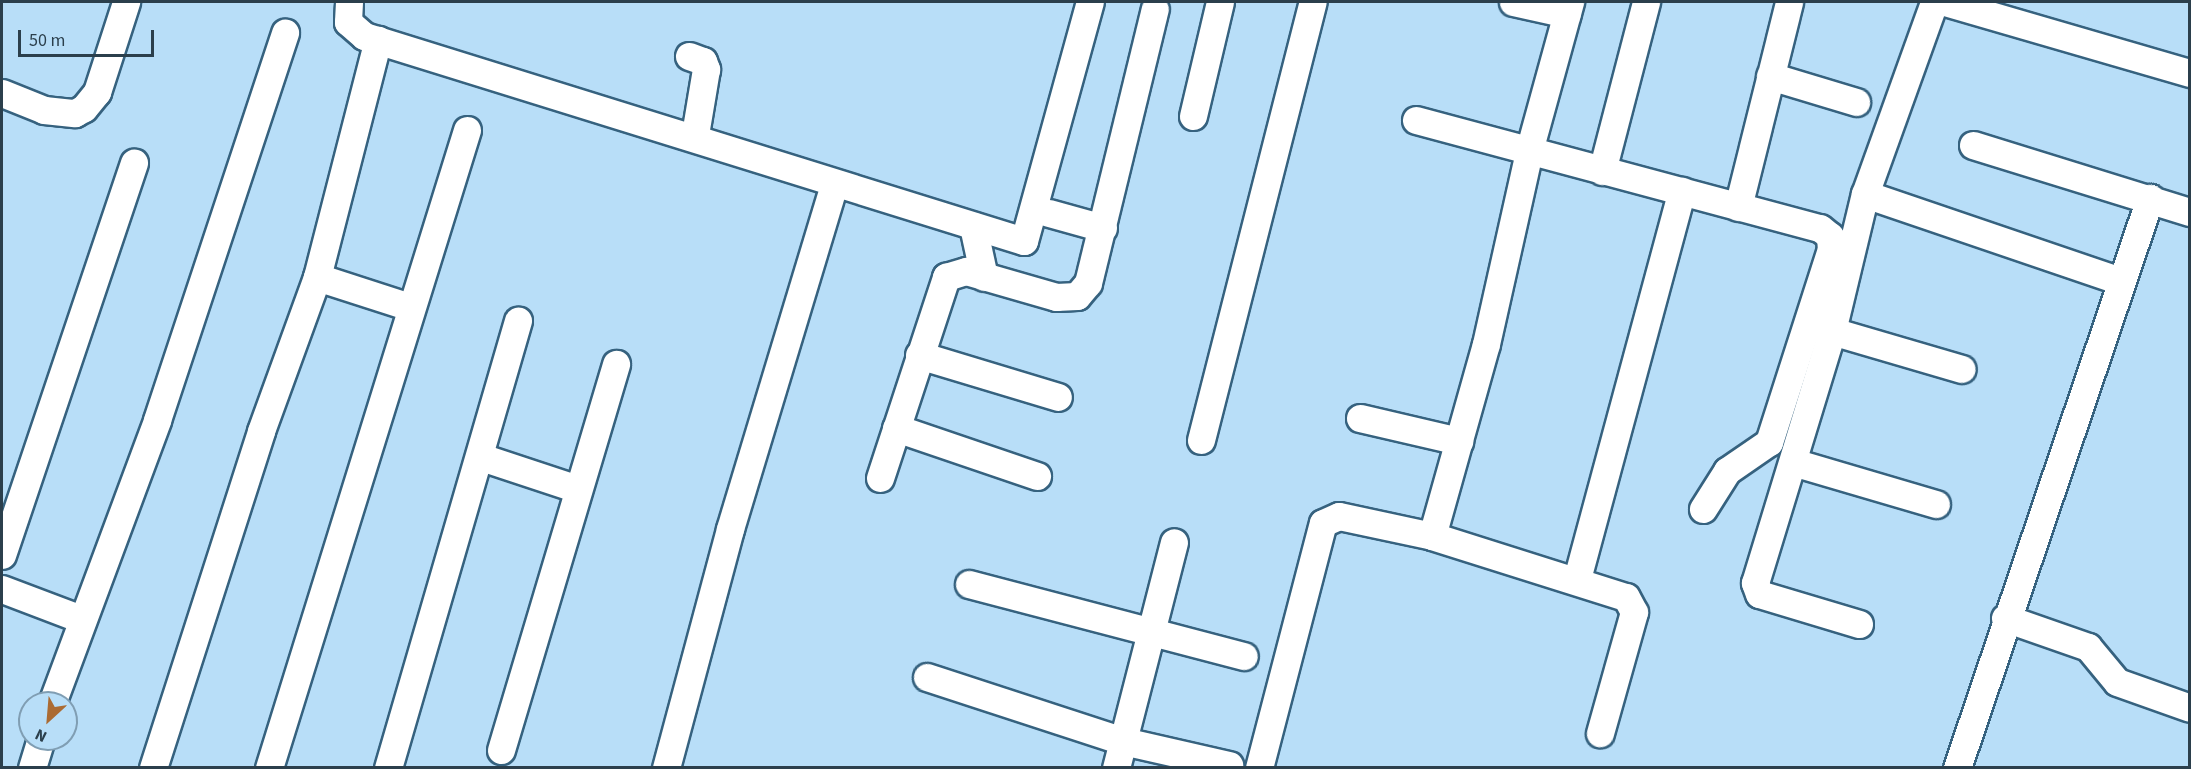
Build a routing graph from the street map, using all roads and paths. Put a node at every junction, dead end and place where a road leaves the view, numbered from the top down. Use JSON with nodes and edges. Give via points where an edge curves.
{"nodes":[{"id":1,"x":126,"y":2,"type":"edge"},
{"id":2,"x":349,"y":2,"type":"edge"},
{"id":3,"x":1090,"y":2,"type":"edge"},
{"id":4,"x":1220,"y":2,"type":"edge"},
{"id":5,"x":1313,"y":2,"type":"edge"},
{"id":6,"x":1513,"y":2,"type":"edge"},
{"id":7,"x":1646,"y":2,"type":"edge"},
{"id":8,"x":1789,"y":2,"type":"edge"},
{"id":9,"x":1934,"y":2,"type":"edge"},
{"id":10,"x":1945,"y":2,"type":"edge"},
{"id":11,"x":1568,"y":8,"type":"edge"},
{"id":12,"x":1155,"y":9,"type":"dead end"},
{"id":13,"x":285,"y":33,"type":"dead end"},
{"id":14,"x":378,"y":40,"type":"junction"},
{"id":15,"x":689,"y":56,"type":"dead end"},
{"id":16,"x":2190,"y":73,"type":"edge"},
{"id":17,"x":1770,"y":76,"type":"junction"},
{"id":18,"x":2,"y":93,"type":"edge"},
{"id":19,"x":1856,"y":102,"type":"dead end"},
{"id":20,"x":1193,"y":116,"type":"dead end"},
{"id":21,"x":1416,"y":120,"type":"dead end"},
{"id":22,"x":467,"y":130,"type":"dead end"},
{"id":23,"x":695,"y":135,"type":"junction"},
{"id":24,"x":1973,"y":145,"type":"dead end"},
{"id":25,"x":1529,"y":151,"type":"junction"},
{"id":26,"x":134,"y":163,"type":"dead end"},
{"id":27,"x":1602,"y":171,"type":"junction"},
{"id":28,"x":834,"y":184,"type":"junction"},
{"id":29,"x":1682,"y":191,"type":"junction"},
{"id":30,"x":1865,"y":194,"type":"junction"},
{"id":31,"x":2150,"y":198,"type":"junction"},
{"id":32,"x":1738,"y":207,"type":"junction"},
{"id":33,"x":2190,"y":212,"type":"edge"},
{"id":34,"x":1049,"y":213,"type":"dead end"},
{"id":35,"x":973,"y":226,"type":"junction"},
{"id":36,"x":1103,"y":228,"type":"junction"},
{"id":37,"x":317,"y":277,"type":"junction"},
{"id":38,"x":984,"y":277,"type":"junction"},
{"id":39,"x":2121,"y":281,"type":"junction"},
{"id":40,"x":410,"y":307,"type":"junction"},
{"id":41,"x":519,"y":321,"type":"dead end"},
{"id":42,"x":1832,"y":331,"type":"junction"},
{"id":43,"x":919,"y":355,"type":"junction"},
{"id":44,"x":616,"y":364,"type":"dead end"},
{"id":45,"x":1962,"y":369,"type":"dead end"},
{"id":46,"x":1058,"y":397,"type":"dead end"},
{"id":47,"x":1360,"y":418,"type":"dead end"},
{"id":48,"x":896,"y":428,"type":"junction"},
{"id":49,"x":1201,"y":440,"type":"dead end"},
{"id":50,"x":1459,"y":441,"type":"junction"},
{"id":51,"x":481,"y":457,"type":"junction"},
{"id":52,"x":1793,"y":462,"type":"junction"},
{"id":53,"x":1037,"y":476,"type":"dead end"},
{"id":54,"x":880,"y":478,"type":"dead end"},
{"id":55,"x":578,"y":489,"type":"junction"},
{"id":56,"x":1936,"y":504,"type":"dead end"},
{"id":57,"x":1703,"y":509,"type":"dead end"},
{"id":58,"x":1432,"y":536,"type":"junction"},
{"id":59,"x":1174,"y":542,"type":"dead end"},
{"id":60,"x":2,"y":555,"type":"edge"},
{"id":61,"x":1577,"y":579,"type":"junction"},
{"id":62,"x":969,"y":584,"type":"dead end"},
{"id":63,"x":2,"y":589,"type":"edge"},
{"id":64,"x":2005,"y":618,"type":"junction"},
{"id":65,"x":81,"y":619,"type":"junction"},
{"id":66,"x":1859,"y":624,"type":"dead end"},
{"id":67,"x":1149,"y":632,"type":"junction"},
{"id":68,"x":1244,"y":656,"type":"dead end"},
{"id":69,"x":927,"y":677,"type":"dead end"},
{"id":70,"x":56,"y":691,"type":"edge"},
{"id":71,"x":2190,"y":708,"type":"edge"},
{"id":72,"x":1600,"y":733,"type":"dead end"},
{"id":73,"x":1123,"y":741,"type":"junction"},
{"id":74,"x":501,"y":750,"type":"dead end"},
{"id":75,"x":37,"y":751,"type":"edge"},
{"id":76,"x":1229,"y":765,"type":"dead end"},
{"id":77,"x":32,"y":768,"type":"edge"},
{"id":78,"x":153,"y":768,"type":"edge"},
{"id":79,"x":269,"y":768,"type":"edge"},
{"id":80,"x":388,"y":768,"type":"edge"},
{"id":81,"x":666,"y":768,"type":"edge"},
{"id":82,"x":1116,"y":768,"type":"edge"},
{"id":83,"x":1259,"y":768,"type":"edge"},
{"id":84,"x":1957,"y":768,"type":"edge"}],
"edges":[{"from":1,"to":18,"type":"street","via":[[97,92],[84,108],[75,113],[44,110]]},
{"from":2,"to":14,"type":"street","via":[[348,22]]},
{"from":3,"to":35,"type":"street","via":[[1026,239]]},
{"from":4,"to":20,"type":"street"},
{"from":5,"to":49,"type":"street"},
{"from":6,"to":11,"type":"street"},
{"from":7,"to":27,"type":"street"},
{"from":8,"to":17,"type":"street"},
{"from":9,"to":30,"type":"street"},
{"from":10,"to":16,"type":"street"},
{"from":11,"to":25,"type":"street"},
{"from":12,"to":36,"type":"street"},
{"from":13,"to":65,"type":"street","via":[[157,420]]},
{"from":14,"to":23,"type":"street"},
{"from":14,"to":37,"type":"street"},
{"from":15,"to":23,"type":"street","via":[[703,61],[706,69]]},
{"from":17,"to":19,"type":"street"},
{"from":17,"to":32,"type":"street"},
{"from":21,"to":25,"type":"street"},
{"from":22,"to":40,"type":"street"},
{"from":23,"to":28,"type":"street"},
{"from":24,"to":31,"type":"street"},
{"from":25,"to":27,"type":"street"},
{"from":25,"to":50,"type":"street"},
{"from":26,"to":60,"type":"street"},
{"from":27,"to":29,"type":"street"},
{"from":28,"to":35,"type":"street"},
{"from":28,"to":81,"type":"street","via":[[727,540]]},
{"from":29,"to":32,"type":"street"},
{"from":29,"to":61,"type":"street"},
{"from":30,"to":39,"type":"street"},
{"from":30,"to":42,"type":"street"},
{"from":31,"to":33,"type":"street"},
{"from":31,"to":39,"type":"street"},
{"from":32,"to":57,"type":"street","via":[[1821,228],[1830,236],[1831,249],[1769,442],[1727,471]]},
{"from":34,"to":36,"type":"street"},
{"from":35,"to":38,"type":"street"},
{"from":36,"to":38,"type":"street","via":[[1088,283],[1077,296],[1056,297]]},
{"from":37,"to":40,"type":"street"},
{"from":37,"to":78,"type":"street","via":[[261,431]]},
{"from":38,"to":43,"type":"street","via":[[966,271],[946,277]]},
{"from":39,"to":64,"type":"street"},
{"from":40,"to":79,"type":"street"},
{"from":41,"to":51,"type":"street"},
{"from":42,"to":45,"type":"street"},
{"from":42,"to":52,"type":"street"},
{"from":43,"to":46,"type":"street"},
{"from":43,"to":48,"type":"street"},
{"from":44,"to":55,"type":"street"},
{"from":47,"to":50,"type":"street"},
{"from":48,"to":53,"type":"street"},
{"from":48,"to":54,"type":"street"},
{"from":50,"to":58,"type":"street"},
{"from":51,"to":55,"type":"street"},
{"from":51,"to":80,"type":"street"},
{"from":52,"to":56,"type":"street"},
{"from":52,"to":66,"type":"street","via":[[1755,590]]},
{"from":55,"to":74,"type":"street"},
{"from":58,"to":61,"type":"street"},
{"from":58,"to":83,"type":"street","via":[[1339,516],[1323,523]]},
{"from":59,"to":67,"type":"street"},
{"from":61,"to":72,"type":"street","via":[[1633,604]]},
{"from":62,"to":67,"type":"street"},
{"from":63,"to":65,"type":"street"},
{"from":64,"to":71,"type":"street","via":[[2088,647],[2117,682]]},
{"from":64,"to":84,"type":"street"},
{"from":65,"to":70,"type":"street"},
{"from":67,"to":68,"type":"street"},
{"from":67,"to":73,"type":"street"},
{"from":69,"to":73,"type":"street"},
{"from":73,"to":76,"type":"street"},
{"from":73,"to":82,"type":"street"},
{"from":75,"to":77,"type":"street"}]}
